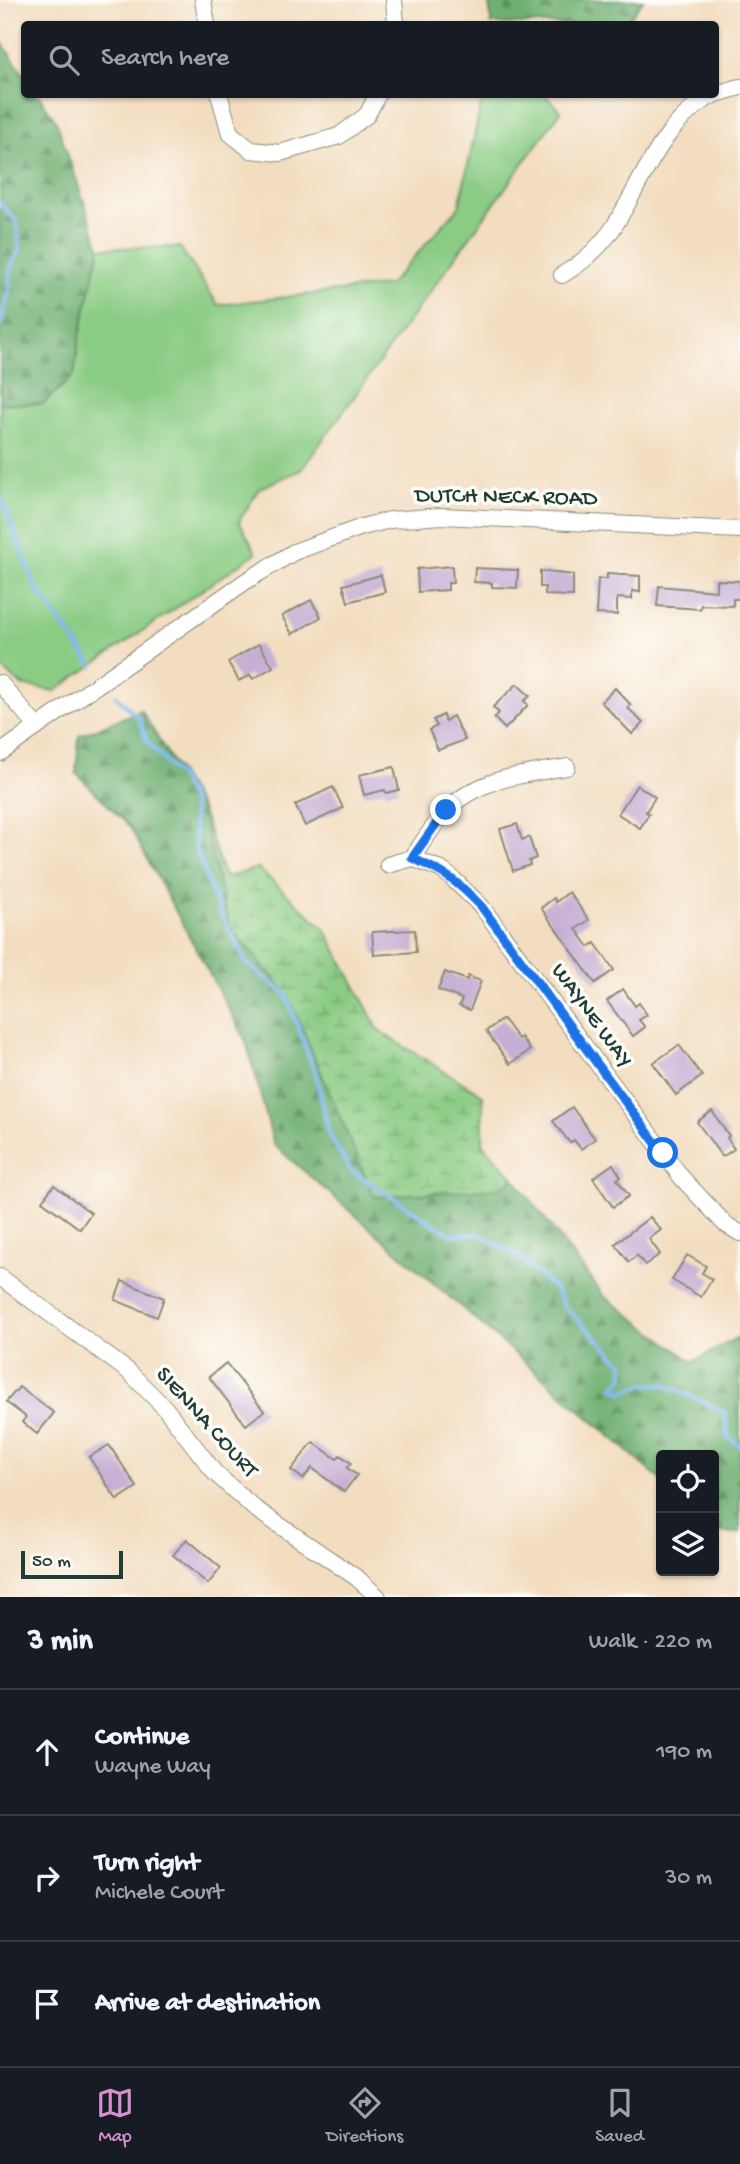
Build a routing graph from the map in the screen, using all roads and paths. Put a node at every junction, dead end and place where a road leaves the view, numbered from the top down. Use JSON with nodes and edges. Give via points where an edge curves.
{"nodes":[{"id":1,"x":203,"y":0,"type":"edge"},
{"id":2,"x":394,"y":0,"type":"edge"},
{"id":3,"x":206,"y":21,"type":"edge"},
{"id":4,"x":396,"y":21,"type":"edge"},
{"id":5,"x":740,"y":87,"type":"edge"},
{"id":6,"x":719,"y":93,"type":"edge"},
{"id":7,"x":220,"y":98,"type":"edge"},
{"id":8,"x":376,"y":98,"type":"edge"},
{"id":9,"x":708,"y":98,"type":"edge"},
{"id":10,"x":562,"y":275,"type":"dead end"},
{"id":11,"x":740,"y":530,"type":"edge"},
{"id":12,"x":0,"y":683,"type":"edge"},
{"id":13,"x":37,"y":727,"type":"junction"},
{"id":14,"x":0,"y":753,"type":"edge"},
{"id":15,"x":568,"y":767,"type":"dead end"},
{"id":16,"x":412,"y":858,"type":"junction"},
{"id":17,"x":388,"y":865,"type":"dead end"},
{"id":18,"x":740,"y":1233,"type":"edge"},
{"id":19,"x":0,"y":1277,"type":"edge"},
{"id":20,"x":378,"y":1597,"type":"edge"}],
"edges":[{"from":1,"to":3,"type":"street"},
{"from":2,"to":4,"type":"street"},
{"from":5,"to":6,"type":"street"},
{"from":7,"to":8,"type":"street","via":[[230,133],[251,150],[280,153],[339,136],[367,115]]},
{"from":9,"to":10,"type":"street","via":[[674,125],[610,233],[588,257]]},
{"from":11,"to":13,"type":"street","name":"DUTCH NECK ROAD","via":[[441,516],[362,527],[274,564]]},
{"from":12,"to":13,"type":"street"},
{"from":13,"to":14,"type":"street","name":"DUTCH NECK ROAD"},
{"from":15,"to":16,"type":"street","via":[[471,790],[446,810]]},
{"from":16,"to":17,"type":"street"},
{"from":16,"to":18,"type":"street","name":"WAYNE WAY","via":[[446,873],[481,906],[682,1178],[725,1224]]},
{"from":19,"to":20,"type":"street","name":"SIENNA COURT","via":[[128,1371],[165,1408],[215,1473],[254,1508],[358,1578]]}]}
